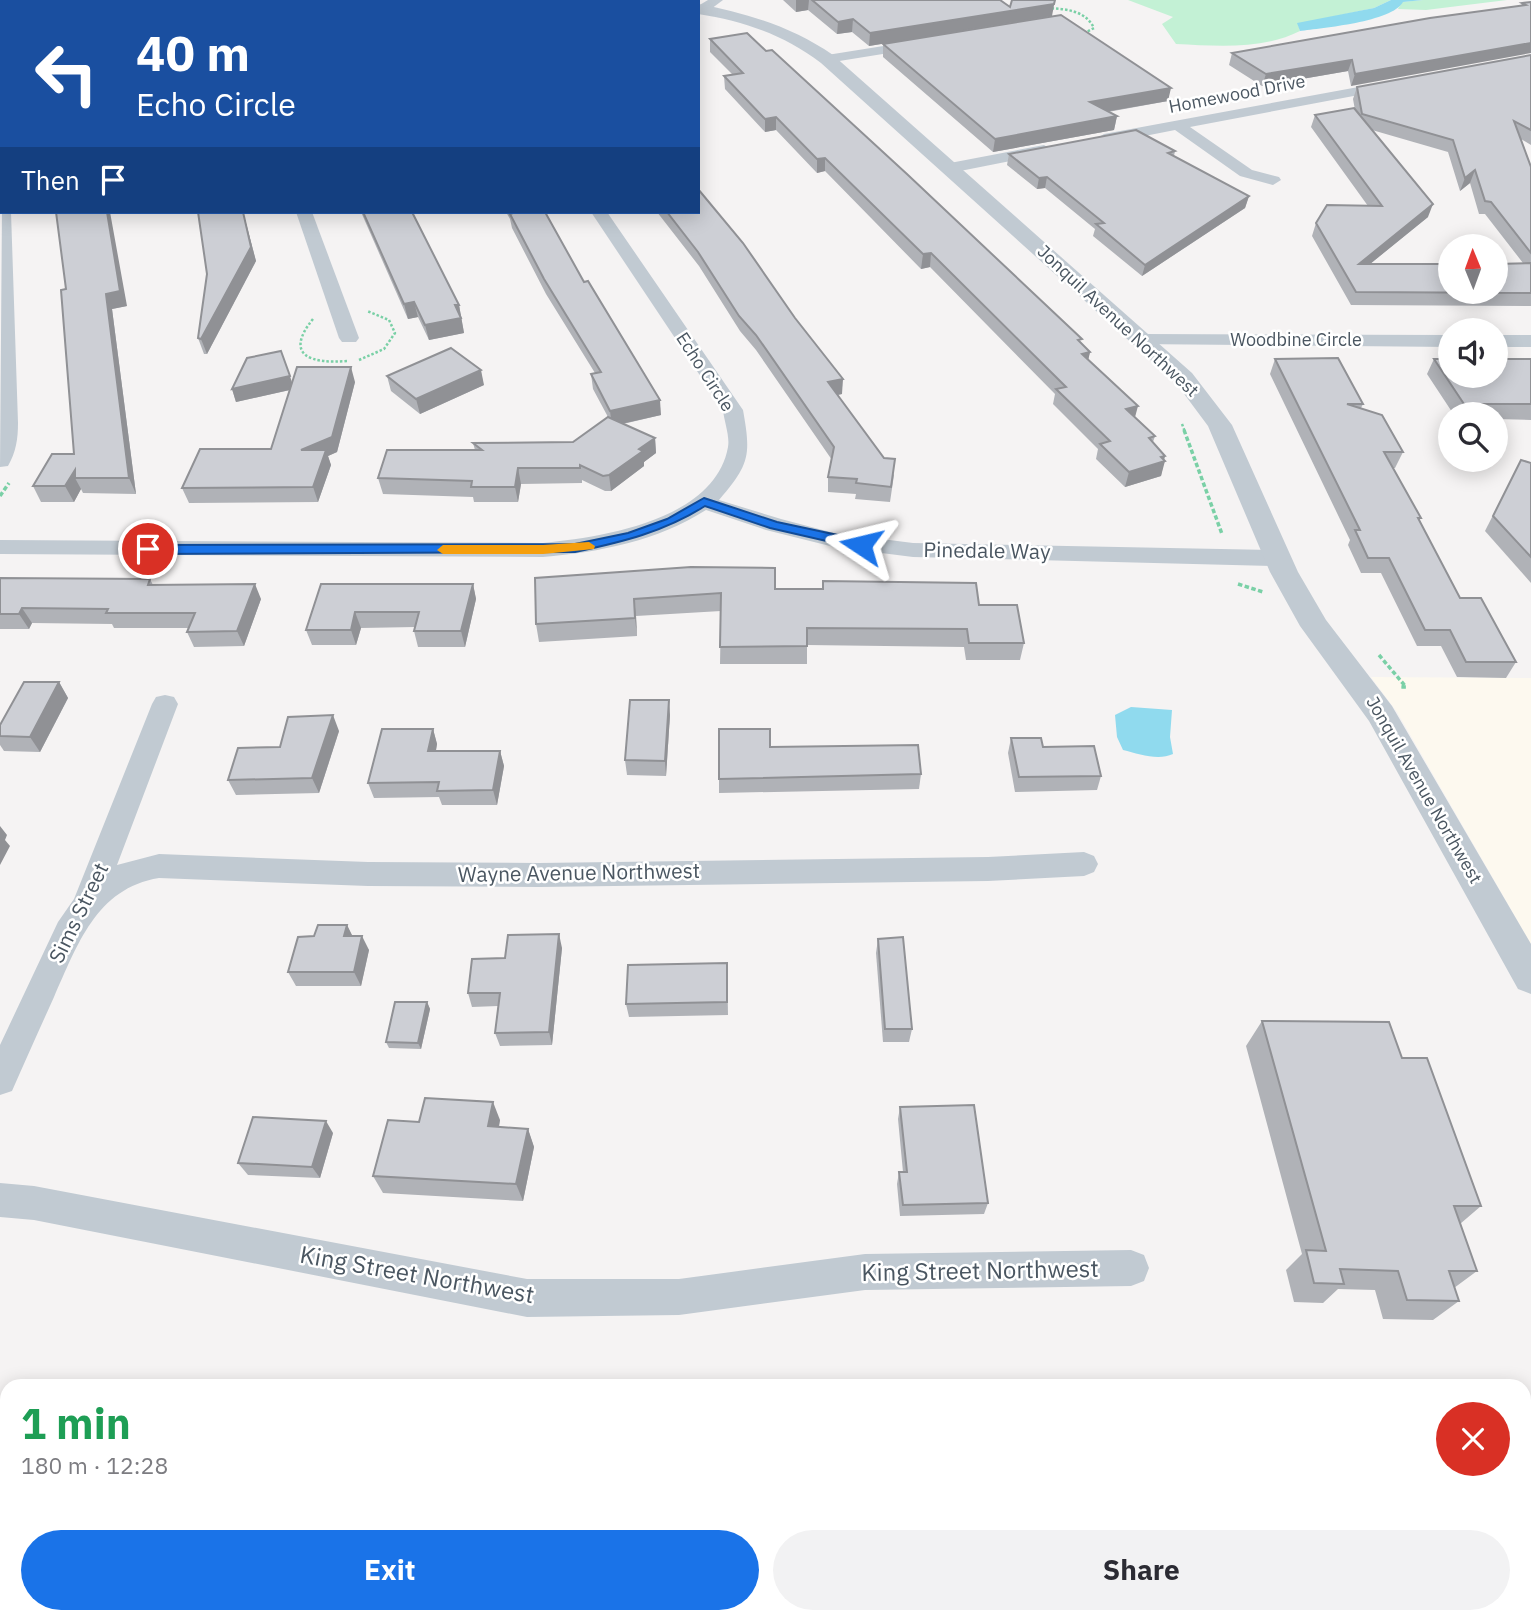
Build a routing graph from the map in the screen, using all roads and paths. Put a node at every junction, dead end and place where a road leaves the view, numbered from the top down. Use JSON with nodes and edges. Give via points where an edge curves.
{"nodes":[{"id":1,"x":706,"y":6,"type":"edge"},
{"id":2,"x":942,"y":41,"type":"edge"},
{"id":3,"x":827,"y":59,"type":"junction"},
{"id":4,"x":1410,"y":81,"type":"edge"},
{"id":5,"x":1177,"y":125,"type":"junction"},
{"id":6,"x":1095,"y":141,"type":"edge"},
{"id":7,"x":1054,"y":148,"type":"edge"},
{"id":8,"x":950,"y":168,"type":"junction"},
{"id":9,"x":1273,"y":180,"type":"dead end"},
{"id":10,"x":3,"y":214,"type":"edge"},
{"id":11,"x":305,"y":214,"type":"edge"},
{"id":12,"x":600,"y":214,"type":"edge"},
{"id":13,"x":349,"y":338,"type":"dead end"},
{"id":14,"x":1142,"y":340,"type":"junction"},
{"id":15,"x":1438,"y":341,"type":"edge"},
{"id":16,"x":1508,"y":341,"type":"edge"},
{"id":17,"x":1531,"y":341,"type":"edge"},
{"id":18,"x":0,"y":461,"type":"edge"},
{"id":19,"x":704,"y":502,"type":"junction"},
{"id":20,"x":0,"y":548,"type":"edge"},
{"id":21,"x":1276,"y":558,"type":"junction"},
{"id":22,"x":165,"y":704,"type":"dead end"},
{"id":23,"x":1084,"y":864,"type":"dead end"},
{"id":24,"x":87,"y":905,"type":"junction"},
{"id":25,"x":1531,"y":978,"type":"edge"},
{"id":26,"x":0,"y":1080,"type":"edge"},
{"id":27,"x":0,"y":1200,"type":"edge"},
{"id":28,"x":1130,"y":1268,"type":"dead end"}],
"edges":[{"from":1,"to":3,"type":"street","name":"Jonquil Avenue Northwest","via":[[781,31]]},
{"from":2,"to":3,"type":"street"},
{"from":3,"to":8,"type":"street","name":"Jonquil Avenue Northwest"},
{"from":4,"to":5,"type":"street","name":"Homewood Drive"},
{"from":5,"to":6,"type":"street","name":"Homewood Drive"},
{"from":5,"to":9,"type":"street","via":[[1246,173]]},
{"from":7,"to":8,"type":"street"},
{"from":8,"to":14,"type":"street","name":"Jonquil Avenue Northwest"},
{"from":10,"to":18,"type":"street","via":[[8,424]]},
{"from":11,"to":13,"type":"street"},
{"from":12,"to":19,"type":"street","name":"Echo Circle","via":[[733,410],[739,437],[734,463]]},
{"from":14,"to":15,"type":"street","name":"Woodbine Circle"},
{"from":14,"to":21,"type":"street","name":"Jonquil Avenue Northwest","via":[[1184,378],[1220,425]]},
{"from":16,"to":17,"type":"street"},
{"from":19,"to":20,"type":"street","name":"Echo Circle","via":[[671,522],[575,548]]},
{"from":19,"to":21,"type":"street","name":"Pinedale Way","via":[[834,540],[912,550]]},
{"from":21,"to":25,"type":"street","name":"Jonquil Avenue Northwest","via":[[1315,626],[1381,714]]},
{"from":22,"to":24,"type":"street","name":"Sims Street"},
{"from":23,"to":24,"type":"street","name":"Wayne Avenue Northwest","via":[[539,875],[159,866],[117,877]]},
{"from":24,"to":26,"type":"street","name":"Sims Street","via":[[69,931]]},
{"from":27,"to":28,"type":"street","name":"King Street Northwest","via":[[527,1298],[678,1297],[865,1272]]}]}
